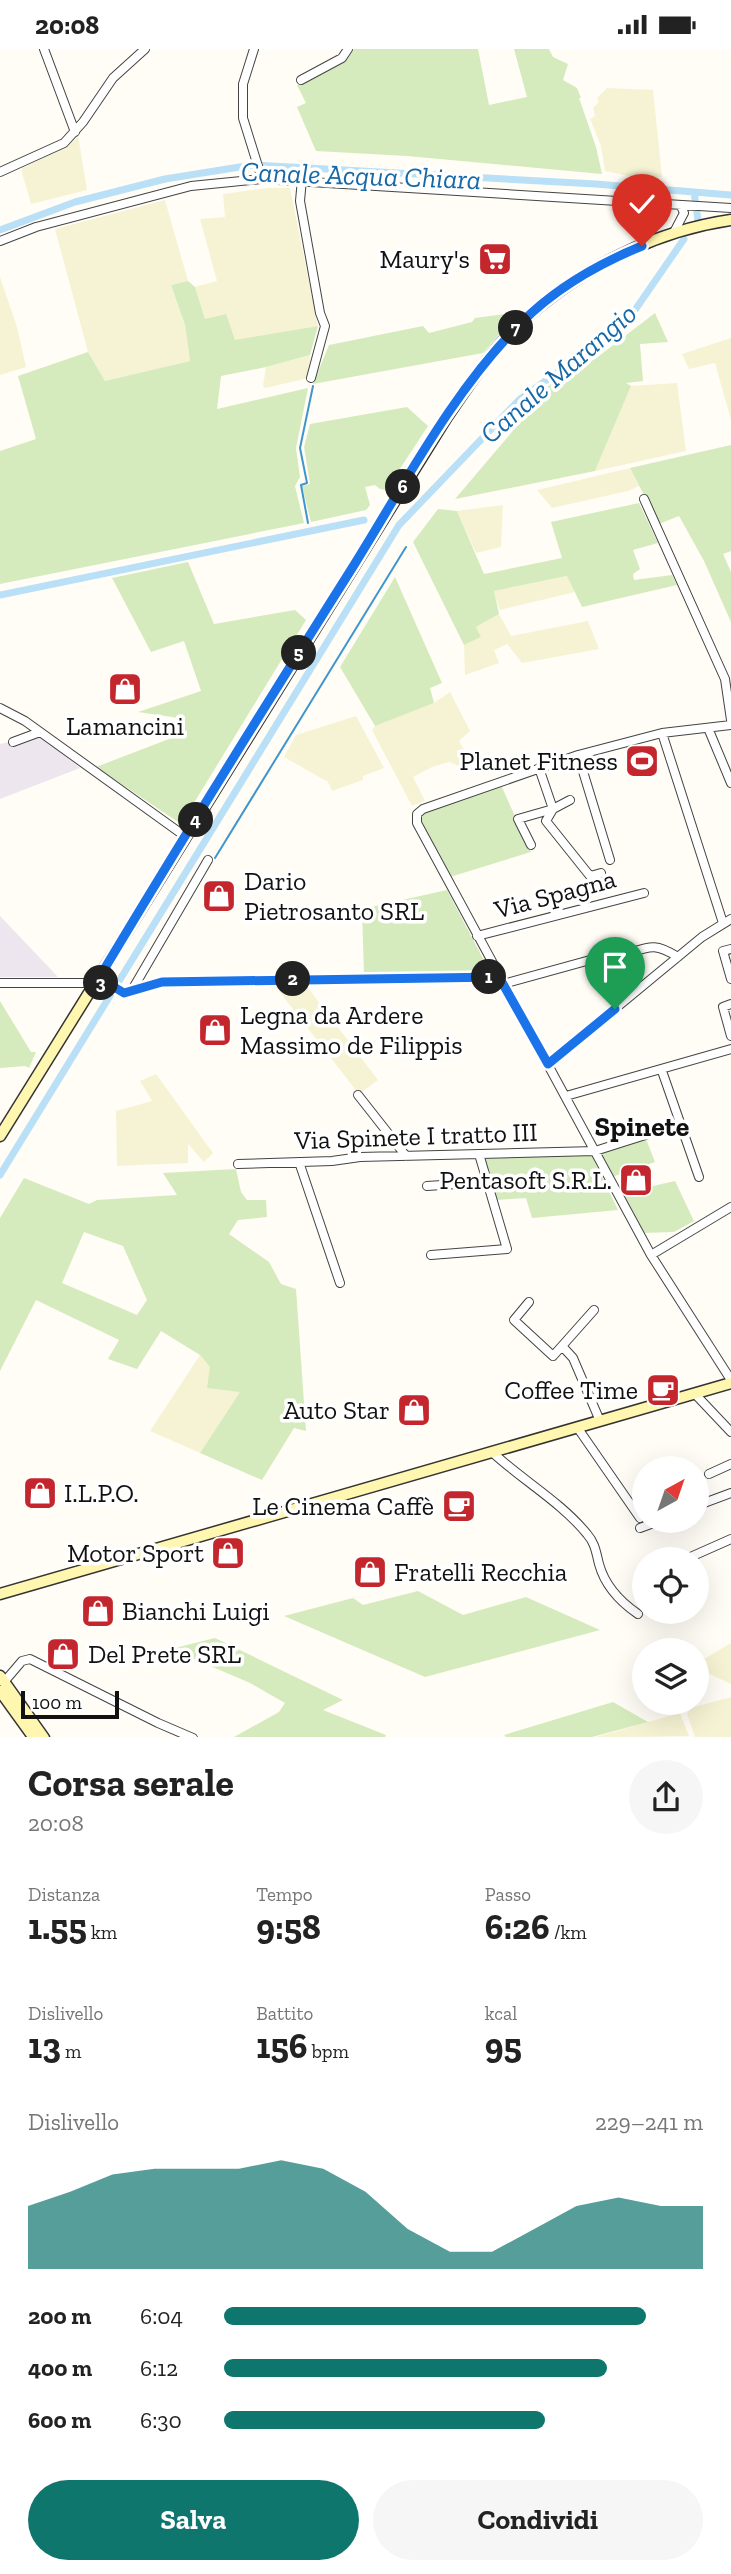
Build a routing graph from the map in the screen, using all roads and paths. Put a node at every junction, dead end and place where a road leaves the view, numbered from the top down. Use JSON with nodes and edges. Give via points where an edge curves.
{"nodes":[{"id":1,"x":44,"y":49,"type":"edge"},
{"id":2,"x":145,"y":49,"type":"edge"},
{"id":3,"x":254,"y":49,"type":"edge"},
{"id":4,"x":348,"y":49,"type":"edge"},
{"id":5,"x":301,"y":80,"type":"dead end"},
{"id":6,"x":75,"y":132,"type":"junction"},
{"id":7,"x":0,"y":172,"type":"edge"},
{"id":8,"x":261,"y":175,"type":"junction"},
{"id":9,"x":302,"y":180,"type":"junction"},
{"id":10,"x":704,"y":206,"type":"junction"},
{"id":11,"x":685,"y":208,"type":"junction"},
{"id":12,"x":731,"y":208,"type":"edge"},
{"id":13,"x":731,"y":220,"type":"edge"},
{"id":14,"x":712,"y":223,"type":"junction"},
{"id":15,"x":690,"y":229,"type":"junction"},
{"id":16,"x":673,"y":234,"type":"junction"},
{"id":17,"x":0,"y":241,"type":"edge"},
{"id":18,"x":311,"y":378,"type":"dead end"},
{"id":19,"x":643,"y":499,"type":"dead end"},
{"id":20,"x":0,"y":708,"type":"edge"},
{"id":21,"x":731,"y":720,"type":"edge"},
{"id":22,"x":731,"y":725,"type":"edge"},
{"id":23,"x":708,"y":728,"type":"junction"},
{"id":24,"x":40,"y":732,"type":"junction"},
{"id":25,"x":662,"y":733,"type":"junction"},
{"id":26,"x":13,"y":742,"type":"dead end"},
{"id":27,"x":578,"y":755,"type":"junction"},
{"id":28,"x":538,"y":768,"type":"junction"},
{"id":29,"x":731,"y":783,"type":"edge"},
{"id":30,"x":570,"y":800,"type":"dead end"},
{"id":31,"x":553,"y":809,"type":"junction"},
{"id":32,"x":186,"y":837,"type":"junction"},
{"id":33,"x":531,"y":845,"type":"dead end"},
{"id":34,"x":208,"y":860,"type":"dead end"},
{"id":35,"x":610,"y":860,"type":"dead end"},
{"id":36,"x":601,"y":873,"type":"dead end"},
{"id":37,"x":644,"y":893,"type":"dead end"},
{"id":38,"x":727,"y":921,"type":"edge"},
{"id":39,"x":477,"y":936,"type":"junction"},
{"id":40,"x":731,"y":949,"type":"edge"},
{"id":41,"x":626,"y":954,"type":"dead end"},
{"id":42,"x":601,"y":957,"type":"dead end"},
{"id":43,"x":678,"y":957,"type":"junction"},
{"id":44,"x":731,"y":979,"type":"edge"},
{"id":45,"x":501,"y":981,"type":"junction"},
{"id":46,"x":0,"y":983,"type":"edge"},
{"id":47,"x":96,"y":983,"type":"junction"},
{"id":48,"x":128,"y":992,"type":"junction"},
{"id":49,"x":731,"y":1004,"type":"edge"},
{"id":50,"x":731,"y":1036,"type":"edge"},
{"id":51,"x":731,"y":1049,"type":"edge"},
{"id":52,"x":548,"y":1064,"type":"junction"},
{"id":53,"x":662,"y":1071,"type":"junction"},
{"id":54,"x":358,"y":1095,"type":"dead end"},
{"id":55,"x":566,"y":1096,"type":"junction"},
{"id":56,"x":680,"y":1124,"type":"junction"},
{"id":57,"x":0,"y":1136,"type":"edge"},
{"id":58,"x":595,"y":1151,"type":"junction"},
{"id":59,"x":479,"y":1154,"type":"junction"},
{"id":60,"x":406,"y":1156,"type":"junction"},
{"id":61,"x":299,"y":1162,"type":"junction"},
{"id":62,"x":238,"y":1164,"type":"dead end"},
{"id":63,"x":699,"y":1177,"type":"dead end"},
{"id":64,"x":486,"y":1182,"type":"junction"},
{"id":65,"x":427,"y":1186,"type":"dead end"},
{"id":66,"x":731,"y":1207,"type":"edge"},
{"id":67,"x":431,"y":1255,"type":"dead end"},
{"id":68,"x":651,"y":1255,"type":"junction"},
{"id":69,"x":340,"y":1283,"type":"dead end"},
{"id":70,"x":529,"y":1302,"type":"dead end"},
{"id":71,"x":594,"y":1310,"type":"dead end"},
{"id":72,"x":562,"y":1346,"type":"junction"},
{"id":73,"x":731,"y":1382,"type":"edge"},
{"id":74,"x":695,"y":1394,"type":"junction"},
{"id":75,"x":600,"y":1421,"type":"junction"},
{"id":76,"x":577,"y":1427,"type":"junction"},
{"id":77,"x":731,"y":1432,"type":"edge"},
{"id":78,"x":492,"y":1452,"type":"junction"},
{"id":79,"x":731,"y":1464,"type":"edge"},
{"id":80,"x":709,"y":1474,"type":"dead end"},
{"id":81,"x":731,"y":1493,"type":"edge"},
{"id":82,"x":709,"y":1501,"type":"edge"},
{"id":83,"x":632,"y":1506,"type":"edge"},
{"id":84,"x":731,"y":1539,"type":"edge"},
{"id":85,"x":709,"y":1549,"type":"edge"},
{"id":86,"x":3,"y":1591,"type":"edge"},
{"id":87,"x":632,"y":1610,"type":"edge"},
{"id":88,"x":1,"y":1683,"type":"edge"},
{"id":89,"x":33,"y":1737,"type":"edge"},
{"id":90,"x":43,"y":1737,"type":"edge"},
{"id":91,"x":191,"y":1737,"type":"edge"}],
"edges":[{"from":1,"to":6,"type":"street"},
{"from":2,"to":6,"type":"street","via":[[113,78]]},
{"from":3,"to":8,"type":"street","via":[[243,84],[243,118]]},
{"from":4,"to":5,"type":"street","via":[[342,58]]},
{"from":6,"to":7,"type":"street","via":[[64,143]]},
{"from":8,"to":9,"type":"street"},
{"from":8,"to":17,"type":"street","via":[[191,186]]},
{"from":9,"to":11,"type":"street"},
{"from":9,"to":18,"type":"street","via":[[300,201],[325,326]]},
{"from":10,"to":11,"type":"street"},
{"from":10,"to":12,"type":"street"},
{"from":10,"to":14,"type":"street","via":[[712,211]]},
{"from":11,"to":15,"type":"street"},
{"from":11,"to":16,"type":"street"},
{"from":13,"to":14,"type":"main road"},
{"from":14,"to":15,"type":"main road"},
{"from":15,"to":16,"type":"main road"},
{"from":16,"to":32,"type":"main road","via":[[607,260],[564,287],[524,319],[492,355],[445,420]]},
{"from":19,"to":21,"type":"street","via":[[725,679]]},
{"from":20,"to":24,"type":"street"},
{"from":22,"to":23,"type":"street"},
{"from":23,"to":25,"type":"street"},
{"from":23,"to":29,"type":"street"},
{"from":24,"to":26,"type":"street"},
{"from":24,"to":32,"type":"street"},
{"from":25,"to":27,"type":"street"},
{"from":25,"to":38,"type":"street"},
{"from":27,"to":28,"type":"street"},
{"from":27,"to":35,"type":"street"},
{"from":28,"to":31,"type":"street"},
{"from":28,"to":39,"type":"street","via":[[417,814],[417,823]]},
{"from":30,"to":31,"type":"street"},
{"from":31,"to":33,"type":"street","via":[[518,818]]},
{"from":31,"to":36,"type":"street","via":[[546,821],[590,876]]},
{"from":32,"to":47,"type":"main road"},
{"from":34,"to":48,"type":"street"},
{"from":37,"to":39,"type":"street","name":"Via Spagna"},
{"from":38,"to":43,"type":"street"},
{"from":39,"to":45,"type":"street"},
{"from":40,"to":44,"type":"street","via":[[723,951]]},
{"from":41,"to":43,"type":"street","via":[[662,947]]},
{"from":42,"to":45,"type":"street"},
{"from":43,"to":52,"type":"street"},
{"from":45,"to":48,"type":"street","via":[[162,982]]},
{"from":45,"to":52,"type":"street"},
{"from":46,"to":47,"type":"street"},
{"from":47,"to":48,"type":"street"},
{"from":47,"to":57,"type":"main road"},
{"from":49,"to":50,"type":"street","via":[[723,1007]]},
{"from":51,"to":53,"type":"street"},
{"from":52,"to":55,"type":"street"},
{"from":53,"to":55,"type":"street"},
{"from":53,"to":56,"type":"street"},
{"from":54,"to":60,"type":"street"},
{"from":55,"to":58,"type":"street"},
{"from":56,"to":58,"type":"street","name":"Via Spinete I tratto III"},
{"from":56,"to":63,"type":"street"},
{"from":58,"to":59,"type":"street","name":"Via Spinete I tratto III"},
{"from":58,"to":68,"type":"street"},
{"from":59,"to":60,"type":"street","name":"Via Spinete I tratto III"},
{"from":59,"to":64,"type":"street"},
{"from":60,"to":61,"type":"street","name":"Via Spinete I tratto III"},
{"from":61,"to":62,"type":"street","name":"Via Spinete I tratto III"},
{"from":61,"to":69,"type":"street"},
{"from":64,"to":65,"type":"street"},
{"from":64,"to":67,"type":"street","via":[[507,1248]]},
{"from":66,"to":68,"type":"street"},
{"from":68,"to":73,"type":"street"},
{"from":70,"to":72,"type":"street","via":[[513,1320],[553,1356]]},
{"from":71,"to":72,"type":"street"},
{"from":72,"to":75,"type":"street","via":[[573,1358]]},
{"from":73,"to":74,"type":"main road"},
{"from":74,"to":75,"type":"main road"},
{"from":74,"to":77,"type":"street"},
{"from":75,"to":76,"type":"main road"},
{"from":76,"to":78,"type":"main road"},
{"from":76,"to":83,"type":"street"},
{"from":78,"to":86,"type":"main road"},
{"from":78,"to":87,"type":"street","via":[[577,1522],[597,1551],[613,1593]]},
{"from":79,"to":80,"type":"street"},
{"from":81,"to":82,"type":"street"},
{"from":84,"to":85,"type":"street"},
{"from":88,"to":89,"type":"main road"},
{"from":88,"to":90,"type":"main road"},
{"from":88,"to":91,"type":"street","via":[[22,1661],[30,1659]]}]}
